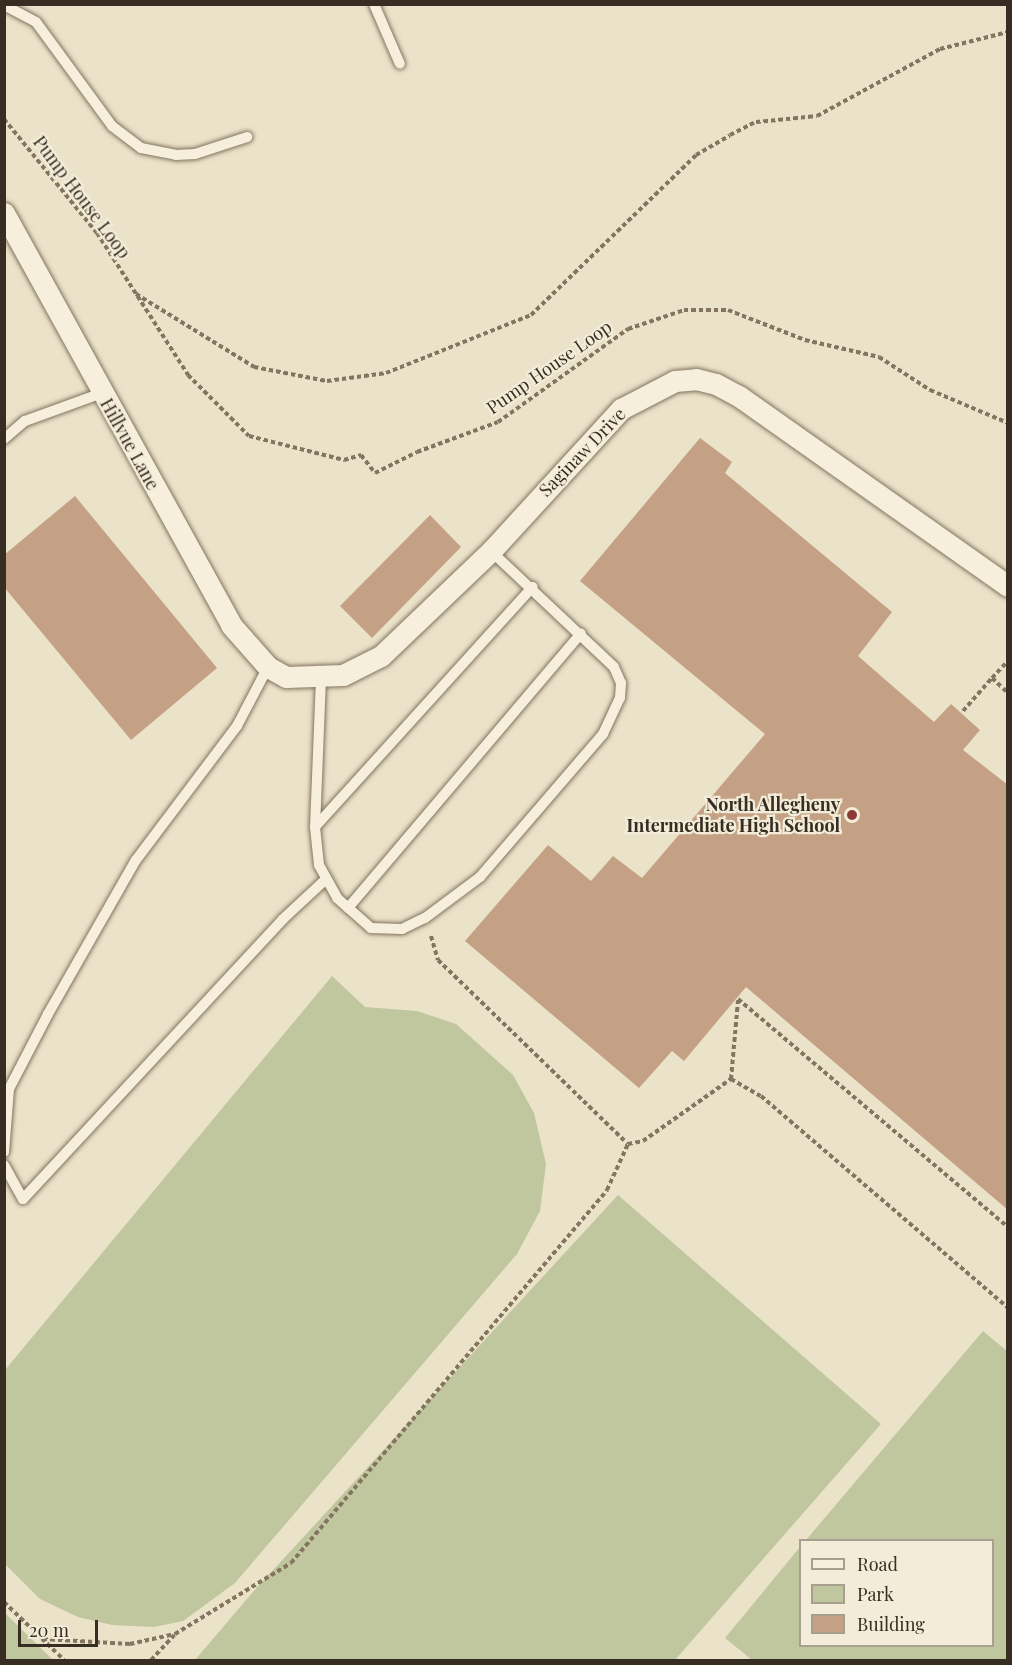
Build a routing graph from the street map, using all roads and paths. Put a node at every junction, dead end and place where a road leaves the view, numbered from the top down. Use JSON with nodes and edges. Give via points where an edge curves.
{"nodes":[{"id":1,"x":4,"y":4,"type":"edge"},
{"id":2,"x":374,"y":4,"type":"edge"},
{"id":3,"x":1008,"y":32,"type":"edge"},
{"id":4,"x":400,"y":64,"type":"dead end"},
{"id":5,"x":4,"y":119,"type":"edge"},
{"id":6,"x":247,"y":137,"type":"dead end"},
{"id":7,"x":4,"y":213,"type":"edge"},
{"id":8,"x":135,"y":293,"type":"junction"},
{"id":9,"x":102,"y":393,"type":"junction"},
{"id":10,"x":1008,"y":423,"type":"edge"},
{"id":11,"x":4,"y":439,"type":"edge"},
{"id":12,"x":492,"y":551,"type":"junction"},
{"id":13,"x":1008,"y":586,"type":"edge"},
{"id":14,"x":533,"y":587,"type":"junction"},
{"id":15,"x":581,"y":633,"type":"junction"},
{"id":16,"x":1008,"y":661,"type":"edge"},
{"id":17,"x":268,"y":667,"type":"junction"},
{"id":18,"x":321,"y":678,"type":"junction"},
{"id":19,"x":992,"y":678,"type":"junction"},
{"id":20,"x":1008,"y":693,"type":"edge"},
{"id":21,"x":963,"y":711,"type":"dead end"},
{"id":22,"x":315,"y":827,"type":"junction"},
{"id":23,"x":325,"y":880,"type":"junction"},
{"id":24,"x":348,"y":908,"type":"junction"},
{"id":25,"x":425,"y":918,"type":"junction"},
{"id":26,"x":731,"y":1079,"type":"junction"},
{"id":27,"x":628,"y":1144,"type":"junction"},
{"id":28,"x":4,"y":1152,"type":"edge"},
{"id":29,"x":4,"y":1165,"type":"edge"},
{"id":30,"x":1008,"y":1227,"type":"edge"},
{"id":31,"x":1008,"y":1308,"type":"edge"},
{"id":32,"x":4,"y":1602,"type":"edge"},
{"id":33,"x":175,"y":1634,"type":"junction"},
{"id":34,"x":43,"y":1640,"type":"junction"},
{"id":35,"x":64,"y":1660,"type":"edge"},
{"id":36,"x":150,"y":1660,"type":"edge"}],
"edges":[{"from":1,"to":6,"type":"lane","via":[[36,22],[112,126],[141,148],[176,156]]},
{"from":2,"to":4,"type":"lane"},
{"from":3,"to":8,"type":"path","name":"Pump House Loop","via":[[940,49],[817,116],[756,122],[730,135],[696,155],[531,315],[386,373],[327,381],[254,367]]},
{"from":5,"to":8,"type":"path","name":"Pump House Loop","via":[[97,233]]},
{"from":7,"to":9,"type":"street","name":"Hillvue Lane"},
{"from":8,"to":10,"type":"path","name":"Pump House Loop","via":[[188,375],[249,436],[344,460],[361,455],[375,473],[417,452],[498,422],[628,329],[684,310],[728,310],[805,340],[879,357],[930,390]]},
{"from":9,"to":11,"type":"lane","via":[[26,421]]},
{"from":9,"to":17,"type":"street","name":"Hillvue Lane","via":[[231,625]]},
{"from":12,"to":13,"type":"street","name":"Saginaw Drive","via":[[621,409],[657,387],[696,379],[740,397]]},
{"from":12,"to":14,"type":"lane"},
{"from":12,"to":18,"type":"street","name":"Saginaw Drive","via":[[381,656],[343,675]]},
{"from":14,"to":15,"type":"lane"},
{"from":14,"to":22,"type":"lane"},
{"from":15,"to":24,"type":"lane"},
{"from":15,"to":25,"type":"lane","via":[[614,667],[621,683],[615,715],[480,877]]},
{"from":16,"to":19,"type":"path"},
{"from":17,"to":18,"type":"street","name":"Saginaw Drive","via":[[286,677]]},
{"from":17,"to":28,"type":"lane","via":[[237,726],[136,860],[48,1014],[9,1089]]},
{"from":18,"to":22,"type":"lane"},
{"from":19,"to":20,"type":"path"},
{"from":19,"to":21,"type":"path"},
{"from":22,"to":23,"type":"lane","via":[[315,850]]},
{"from":23,"to":24,"type":"lane"},
{"from":23,"to":29,"type":"lane","via":[[283,919],[23,1199]]},
{"from":24,"to":25,"type":"lane","via":[[371,928],[386,932]]},
{"from":25,"to":27,"type":"path","via":[[438,960]]},
{"from":26,"to":27,"type":"path","via":[[643,1141]]},
{"from":26,"to":30,"type":"path","via":[[738,999]]},
{"from":26,"to":31,"type":"path","via":[[761,1096]]},
{"from":27,"to":33,"type":"path","via":[[607,1190],[291,1563]]},
{"from":32,"to":34,"type":"path"},
{"from":33,"to":34,"type":"path","via":[[130,1644]]},
{"from":33,"to":36,"type":"path"},
{"from":34,"to":35,"type":"path"}]}
